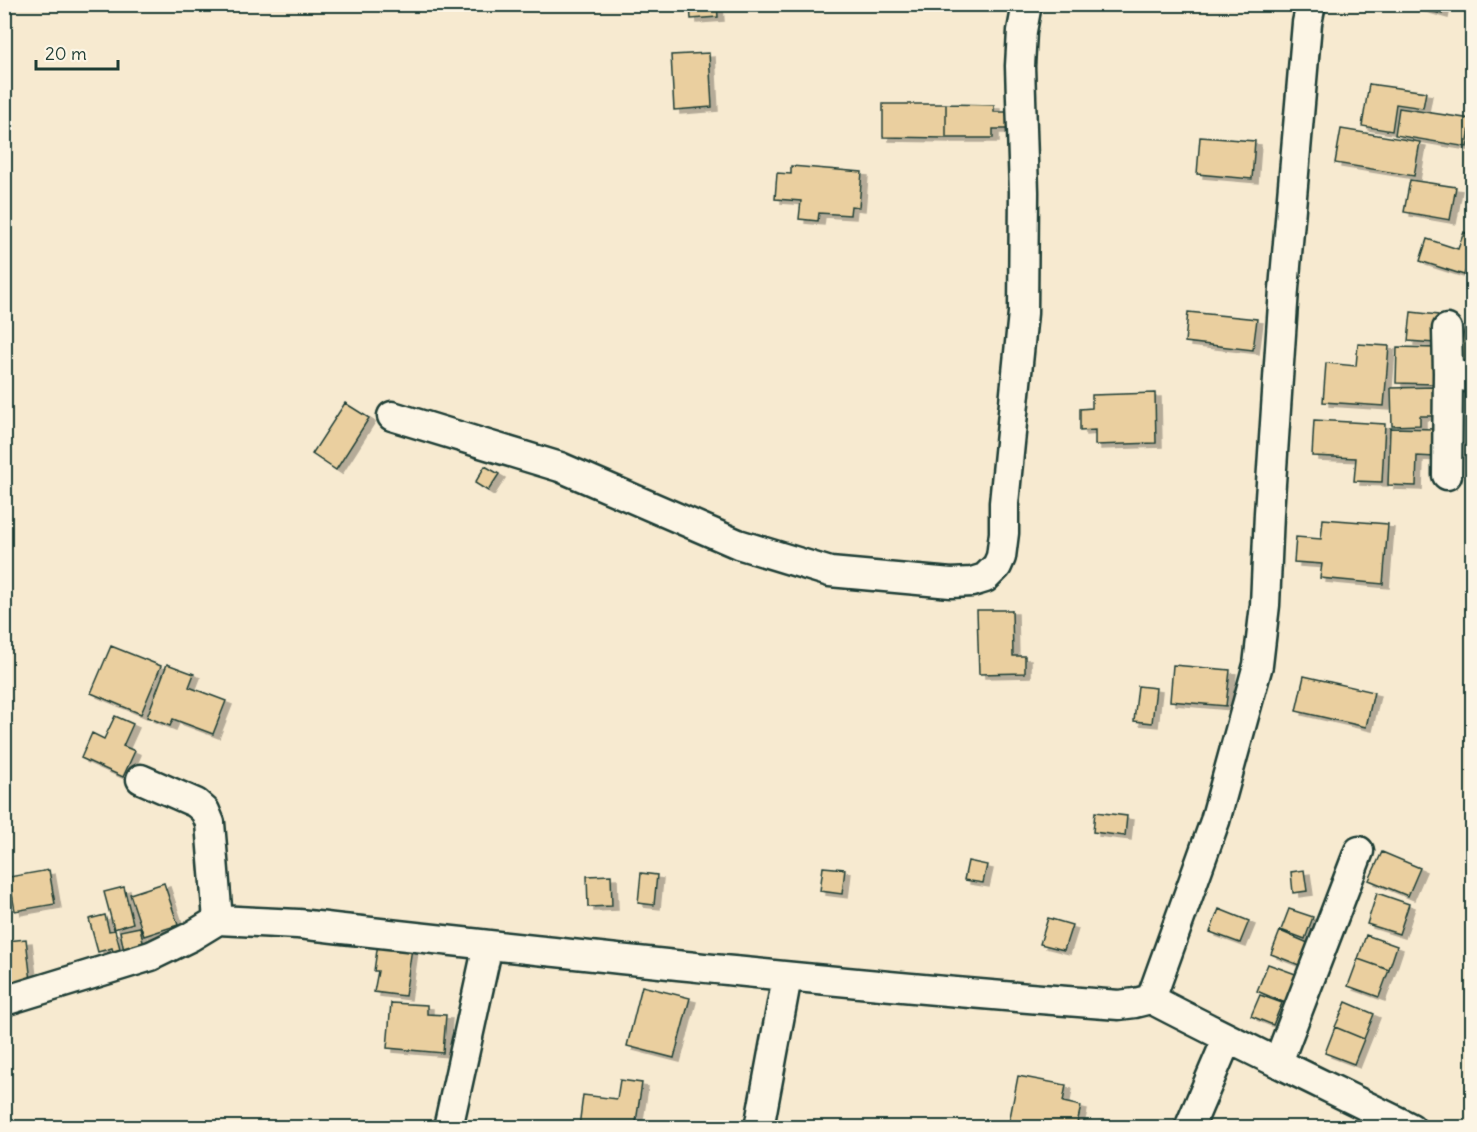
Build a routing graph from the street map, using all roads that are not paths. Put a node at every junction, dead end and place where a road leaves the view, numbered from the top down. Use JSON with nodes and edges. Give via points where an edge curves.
{"nodes":[{"id":1,"x":1027,"y":4,"type":"edge"},
{"id":2,"x":1311,"y":4,"type":"edge"},
{"id":3,"x":1447,"y":329,"type":"dead end"},
{"id":4,"x":1460,"y":375,"type":"edge"},
{"id":5,"x":392,"y":416,"type":"dead end"},
{"id":6,"x":1448,"y":475,"type":"dead end"},
{"id":7,"x":141,"y":779,"type":"dead end"},
{"id":8,"x":1359,"y":851,"type":"dead end"},
{"id":9,"x":218,"y":920,"type":"junction"},
{"id":10,"x":489,"y":945,"type":"junction"},
{"id":11,"x":787,"y":977,"type":"junction"},
{"id":12,"x":1151,"y":999,"type":"junction"},
{"id":13,"x":4,"y":1001,"type":"edge"},
{"id":14,"x":1227,"y":1039,"type":"junction"},
{"id":15,"x":1278,"y":1062,"type":"junction"},
{"id":16,"x":448,"y":1128,"type":"edge"},
{"id":17,"x":759,"y":1128,"type":"edge"},
{"id":18,"x":1189,"y":1128,"type":"edge"},
{"id":19,"x":1411,"y":1128,"type":"edge"}],
"edges":[{"from":1,"to":5,"type":"street","via":[[1020,66],[1023,314],[1001,557],[985,578],[951,583],[830,572],[738,544],[560,467]]},
{"from":2,"to":12,"type":"street","via":[[1292,189],[1266,605],[1258,665],[1215,821]]},
{"from":3,"to":4,"type":"street"},
{"from":4,"to":6,"type":"street"},
{"from":7,"to":9,"type":"street","via":[[196,803],[208,817]]},
{"from":8,"to":15,"type":"street"},
{"from":9,"to":10,"type":"street","via":[[298,924]]},
{"from":9,"to":13,"type":"street","via":[[151,956]]},
{"from":10,"to":11,"type":"street"},
{"from":10,"to":16,"type":"street"},
{"from":11,"to":12,"type":"street","via":[[1119,1005]]},
{"from":11,"to":17,"type":"street"},
{"from":12,"to":14,"type":"street"},
{"from":14,"to":15,"type":"street"},
{"from":14,"to":18,"type":"street"},
{"from":15,"to":19,"type":"street"}]}
